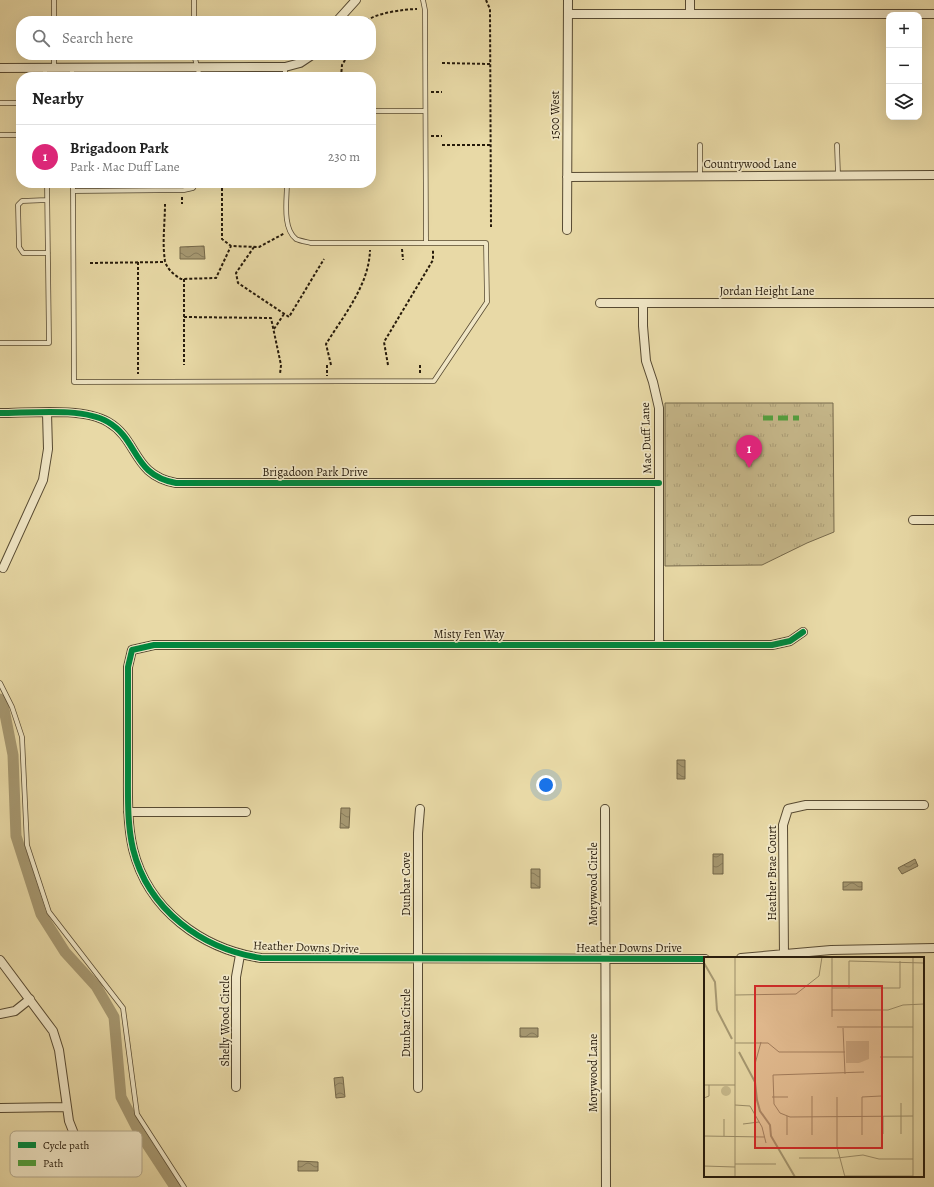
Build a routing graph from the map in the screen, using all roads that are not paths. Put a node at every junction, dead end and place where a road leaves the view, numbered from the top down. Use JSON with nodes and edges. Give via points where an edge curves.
{"nodes":[{"id":1,"x":54,"y":0,"type":"edge"},
{"id":2,"x":194,"y":0,"type":"edge"},
{"id":3,"x":356,"y":0,"type":"edge"},
{"id":4,"x":423,"y":0,"type":"edge"},
{"id":5,"x":568,"y":0,"type":"edge"},
{"id":6,"x":690,"y":0,"type":"edge"},
{"id":7,"x":568,"y":14,"type":"junction"},
{"id":8,"x":690,"y":14,"type":"junction"},
{"id":9,"x":934,"y":14,"type":"edge"},
{"id":10,"x":54,"y":16,"type":"edge"},
{"id":11,"x":194,"y":16,"type":"edge"},
{"id":12,"x":342,"y":16,"type":"edge"},
{"id":13,"x":52,"y":60,"type":"edge"},
{"id":14,"x":195,"y":60,"type":"edge"},
{"id":15,"x":304,"y":60,"type":"edge"},
{"id":16,"x":197,"y":67,"type":"junction"},
{"id":17,"x":285,"y":67,"type":"junction"},
{"id":18,"x":0,"y":68,"type":"edge"},
{"id":19,"x":50,"y":68,"type":"junction"},
{"id":20,"x":72,"y":68,"type":"junction"},
{"id":21,"x":48,"y":72,"type":"edge"},
{"id":22,"x":72,"y":72,"type":"edge"},
{"id":23,"x":198,"y":72,"type":"edge"},
{"id":24,"x":285,"y":72,"type":"edge"},
{"id":25,"x":0,"y":103,"type":"edge"},
{"id":26,"x":16,"y":103,"type":"edge"},
{"id":27,"x":376,"y":111,"type":"edge"},
{"id":28,"x":425,"y":111,"type":"junction"},
{"id":29,"x":16,"y":134,"type":"edge"},
{"id":30,"x":0,"y":135,"type":"edge"},
{"id":31,"x":700,"y":145,"type":"dead end"},
{"id":32,"x":837,"y":145,"type":"dead end"},
{"id":33,"x":838,"y":175,"type":"junction"},
{"id":34,"x":934,"y":175,"type":"edge"},
{"id":35,"x":700,"y":176,"type":"junction"},
{"id":36,"x":567,"y":177,"type":"junction"},
{"id":37,"x":47,"y":188,"type":"edge"},
{"id":38,"x":193,"y":188,"type":"edge"},
{"id":39,"x":287,"y":188,"type":"edge"},
{"id":40,"x":73,"y":191,"type":"joint"},
{"id":41,"x":47,"y":200,"type":"junction"},
{"id":42,"x":567,"y":230,"type":"dead end"},
{"id":43,"x":426,"y":243,"type":"junction"},
{"id":44,"x":48,"y":253,"type":"junction"},
{"id":45,"x":600,"y":303,"type":"dead end"},
{"id":46,"x":643,"y":303,"type":"junction"},
{"id":47,"x":934,"y":303,"type":"edge"},
{"id":48,"x":0,"y":343,"type":"edge"},
{"id":49,"x":0,"y":413,"type":"edge"},
{"id":50,"x":47,"y":413,"type":"junction"},
{"id":51,"x":659,"y":483,"type":"junction"},
{"id":52,"x":913,"y":520,"type":"dead end"},
{"id":53,"x":934,"y":520,"type":"edge"},
{"id":54,"x":3,"y":568,"type":"dead end"},
{"id":55,"x":803,"y":632,"type":"dead end"},
{"id":56,"x":659,"y":646,"type":"junction"},
{"id":57,"x":132,"y":650,"type":"joint"},
{"id":58,"x":0,"y":683,"type":"edge"},
{"id":59,"x":924,"y":805,"type":"dead end"},
{"id":60,"x":420,"y":809,"type":"dead end"},
{"id":61,"x":605,"y":809,"type":"dead end"},
{"id":62,"x":128,"y":812,"type":"junction"},
{"id":63,"x":246,"y":812,"type":"dead end"},
{"id":64,"x":934,"y":948,"type":"edge"},
{"id":65,"x":240,"y":955,"type":"junction"},
{"id":66,"x":784,"y":956,"type":"edge"},
{"id":67,"x":762,"y":957,"type":"edge"},
{"id":68,"x":418,"y":959,"type":"junction"},
{"id":69,"x":605,"y":959,"type":"junction"},
{"id":70,"x":704,"y":959,"type":"edge"},
{"id":71,"x":0,"y":960,"type":"edge"},
{"id":72,"x":30,"y":999,"type":"junction"},
{"id":73,"x":0,"y":1014,"type":"edge"},
{"id":74,"x":236,"y":1087,"type":"dead end"},
{"id":75,"x":418,"y":1088,"type":"dead end"},
{"id":76,"x":67,"y":1107,"type":"junction"},
{"id":77,"x":0,"y":1108,"type":"edge"},
{"id":78,"x":72,"y":1131,"type":"edge"},
{"id":79,"x":184,"y":1187,"type":"edge"},
{"id":80,"x":606,"y":1187,"type":"edge"}],
"edges":[{"from":1,"to":10,"type":"lane"},
{"from":2,"to":11,"type":"lane"},
{"from":3,"to":12,"type":"street"},
{"from":4,"to":28,"type":"lane"},
{"from":5,"to":7,"type":"street","name":"1500 West"},
{"from":6,"to":8,"type":"street"},
{"from":7,"to":8,"type":"street"},
{"from":7,"to":36,"type":"street","name":"1500 West"},
{"from":8,"to":9,"type":"street"},
{"from":13,"to":19,"type":"lane"},
{"from":14,"to":16,"type":"lane"},
{"from":15,"to":17,"type":"street"},
{"from":16,"to":17,"type":"street"},
{"from":16,"to":20,"type":"street"},
{"from":16,"to":23,"type":"lane"},
{"from":17,"to":24,"type":"lane"},
{"from":18,"to":19,"type":"street"},
{"from":19,"to":20,"type":"street"},
{"from":19,"to":21,"type":"lane"},
{"from":20,"to":22,"type":"lane"},
{"from":25,"to":26,"type":"lane"},
{"from":27,"to":28,"type":"lane"},
{"from":28,"to":43,"type":"lane"},
{"from":29,"to":30,"type":"lane"},
{"from":31,"to":35,"type":"lane"},
{"from":32,"to":33,"type":"lane"},
{"from":33,"to":34,"type":"street","name":"Countrywood Lane"},
{"from":33,"to":35,"type":"street","name":"Countrywood Lane"},
{"from":35,"to":36,"type":"street","name":"Countrywood Lane"},
{"from":36,"to":42,"type":"street","name":"1500 West"},
{"from":37,"to":41,"type":"lane"},
{"from":38,"to":40,"type":"lane"},
{"from":39,"to":43,"type":"lane","via":[[289,230],[297,239],[311,243]]},
{"from":40,"to":43,"type":"lane","via":[[74,382],[434,381],[487,302],[486,243]]},
{"from":41,"to":44,"type":"lane"},
{"from":41,"to":44,"type":"lane","via":[[22,201],[18,205],[19,247],[23,253]]},
{"from":44,"to":48,"type":"lane","via":[[48,343]]},
{"from":45,"to":46,"type":"street","name":"Jordan Height Lane"},
{"from":46,"to":47,"type":"street","name":"Jordan Height Lane"},
{"from":46,"to":51,"type":"street","name":"Mac Duff Lane","via":[[646,361],[659,408]]},
{"from":49,"to":50,"type":"street","name":"Brigadoon Park Drive"},
{"from":50,"to":51,"type":"street","name":"Brigadoon Park Drive","via":[[97,416],[110,423],[152,475],[162,481],[176,483]]},
{"from":50,"to":54,"type":"street","via":[[48,449],[43,480]]},
{"from":51,"to":56,"type":"street","name":"Mac Duff Lane"},
{"from":52,"to":53,"type":"street"},
{"from":55,"to":56,"type":"street","name":"Misty Fen Way","via":[[790,641],[772,646]]},
{"from":56,"to":57,"type":"street","name":"Misty Fen Way","via":[[154,645]]},
{"from":57,"to":62,"type":"street","name":"Heather Downs Drive","via":[[128,667]]},
{"from":58,"to":79,"type":"lane","via":[[12,707],[22,737],[27,845],[49,912],[123,1008],[137,1114]]},
{"from":59,"to":66,"type":"street","name":"Heather Brae Court","via":[[806,805],[788,809],[784,825]]},
{"from":60,"to":68,"type":"street","name":"Dunbar Cove"},
{"from":61,"to":69,"type":"street","name":"Morywood Circle"},
{"from":62,"to":63,"type":"street"},
{"from":62,"to":65,"type":"street","name":"Heather Downs Drive","via":[[138,865],[163,906],[188,929],[220,948]]},
{"from":64,"to":66,"type":"street","via":[[838,949]]},
{"from":65,"to":68,"type":"street","name":"Heather Downs Drive","via":[[284,959]]},
{"from":65,"to":74,"type":"street","name":"Shelly Wood Circle","via":[[236,977]]},
{"from":66,"to":67,"type":"street"},
{"from":68,"to":69,"type":"street","name":"Heather Downs Drive"},
{"from":68,"to":75,"type":"street","name":"Dunbar Circle"},
{"from":69,"to":70,"type":"street","name":"Heather Downs Drive"},
{"from":69,"to":80,"type":"street","name":"Morywood Lane"},
{"from":71,"to":72,"type":"street"},
{"from":72,"to":73,"type":"street","via":[[15,1011]]},
{"from":72,"to":76,"type":"street","via":[[57,1040]]},
{"from":76,"to":77,"type":"street"},
{"from":76,"to":78,"type":"street"}]}
